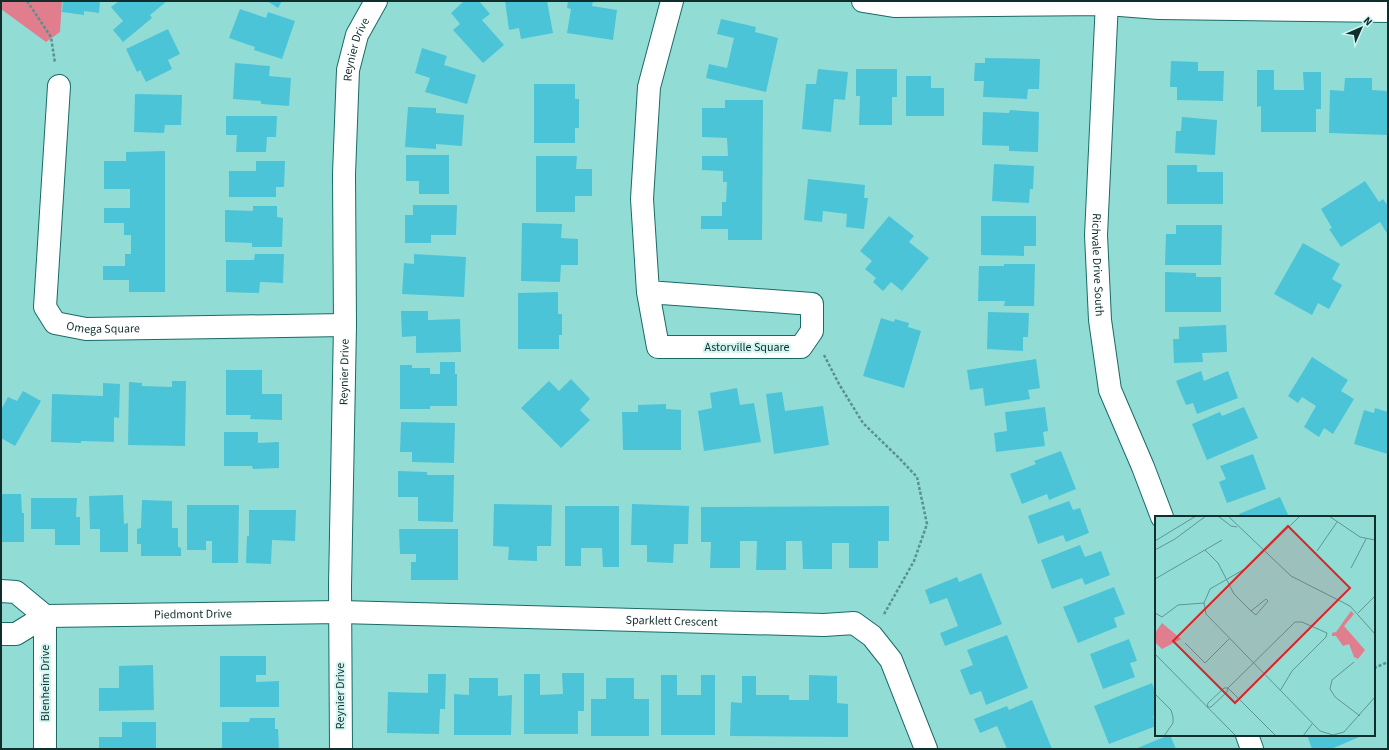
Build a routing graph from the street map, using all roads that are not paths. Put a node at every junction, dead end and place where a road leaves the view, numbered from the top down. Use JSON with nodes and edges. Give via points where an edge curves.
{"nodes":[{"id":1,"x":376,"y":1,"type":"edge"},
{"id":2,"x":672,"y":1,"type":"edge"},
{"id":3,"x":863,"y":1,"type":"edge"},
{"id":4,"x":1107,"y":2,"type":"edge"},
{"id":5,"x":1388,"y":11,"type":"edge"},
{"id":6,"x":59,"y":86,"type":"road end"},
{"id":7,"x":648,"y":292,"type":"junction"},
{"id":8,"x":345,"y":325,"type":"junction"},
{"id":9,"x":1162,"y":516,"type":"edge"},
{"id":10,"x":1,"y":591,"type":"edge"},
{"id":11,"x":340,"y":612,"type":"junction"},
{"id":12,"x":45,"y":616,"type":"junction"},
{"id":13,"x":1,"y":634,"type":"edge"},
{"id":14,"x":1247,"y":736,"type":"edge"},
{"id":15,"x":45,"y":749,"type":"edge"},
{"id":16,"x":340,"y":749,"type":"edge"},
{"id":17,"x":926,"y":749,"type":"edge"},
{"id":18,"x":1252,"y":749,"type":"edge"}],
"edges":[{"from":1,"to":8,"type":"street","name":"Reynier Drive","via":[[357,35],[348,70],[344,174]]},
{"from":2,"to":7,"type":"street","name":"Astorville Square","via":[[649,88],[642,199]]},
{"from":3,"to":4,"type":"street","via":[[894,6]]},
{"from":4,"to":5,"type":"street","via":[[1159,8]]},
{"from":4,"to":9,"type":"street","name":"Richvale Drive South","via":[[1096,235],[1100,320],[1110,390]]},
{"from":6,"to":8,"type":"street","name":"Omega Square","via":[[44,307],[55,324],[86,329]]},
{"from":7,"to":7,"type":"street","name":"Astorville Square","via":[[658,347],[801,347],[812,331],[812,304]]},
{"from":8,"to":11,"type":"street","name":"Reynier Drive"},
{"from":10,"to":12,"type":"street","via":[[16,592]]},
{"from":11,"to":12,"type":"street","name":"Piedmont Drive"},
{"from":11,"to":16,"type":"street","name":"Reynier Drive"},
{"from":11,"to":17,"type":"street","name":"Sparklett Crescent","via":[[824,625],[854,623],[872,636],[891,660]]},
{"from":12,"to":13,"type":"street","via":[[16,634]]},
{"from":12,"to":15,"type":"street","name":"Blenheim Drive"},
{"from":14,"to":18,"type":"street"}]}
